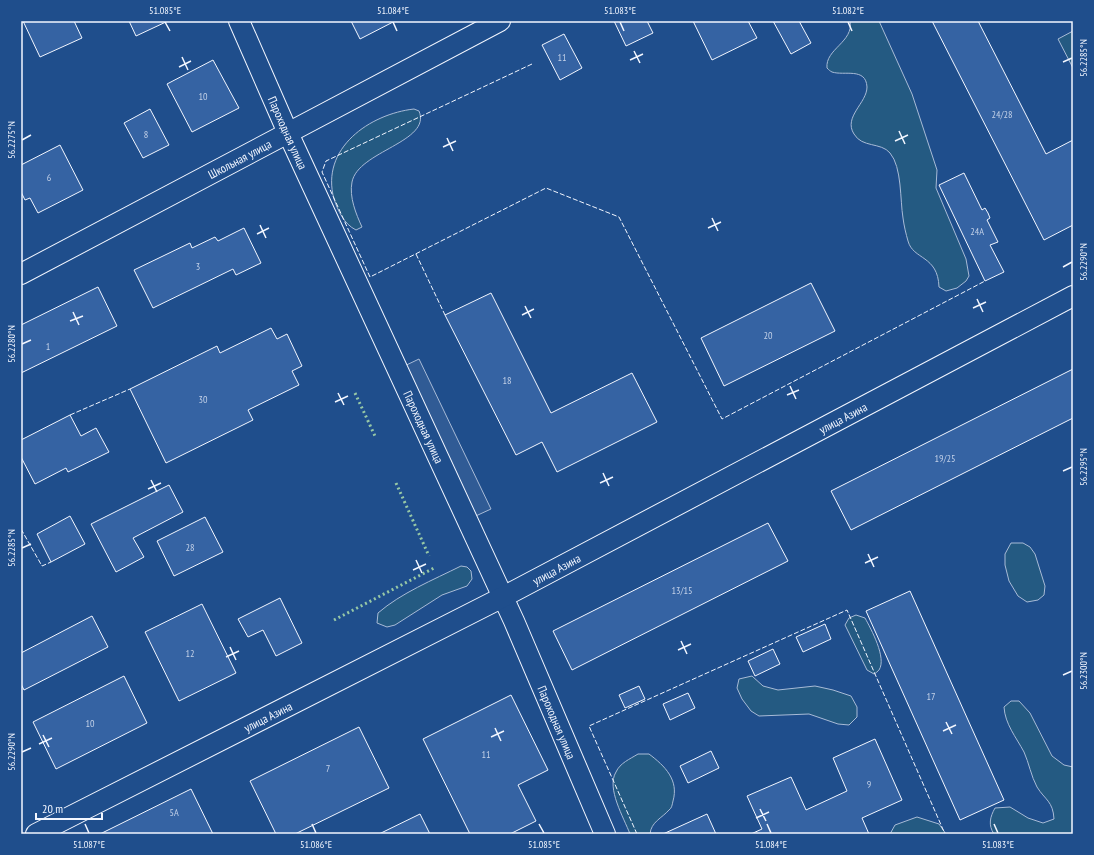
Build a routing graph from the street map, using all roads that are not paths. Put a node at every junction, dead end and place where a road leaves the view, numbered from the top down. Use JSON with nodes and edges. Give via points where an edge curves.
{"nodes":[{"id":1,"x":239,"y":21,"type":"edge"},
{"id":2,"x":500,"y":21,"type":"edge"},
{"id":3,"x":288,"y":133,"type":"junction"},
{"id":4,"x":21,"y":274,"type":"edge"},
{"id":5,"x":1073,"y":296,"type":"edge"},
{"id":6,"x":503,"y":597,"type":"junction"},
{"id":7,"x":36,"y":834,"type":"edge"},
{"id":8,"x":605,"y":834,"type":"edge"}],
"edges":[{"from":1,"to":3,"type":"street","name":"Пароходная улица"},
{"from":2,"to":3,"type":"street","name":"Школьная улица"},
{"from":3,"to":4,"type":"street","name":"Школьная улица"},
{"from":3,"to":6,"type":"street","name":"Пароходная улица"},
{"from":5,"to":6,"type":"street","name":"улица Азина"},
{"from":6,"to":7,"type":"street","name":"улица Азина"},
{"from":6,"to":8,"type":"street","name":"Пароходная улица"}]}
